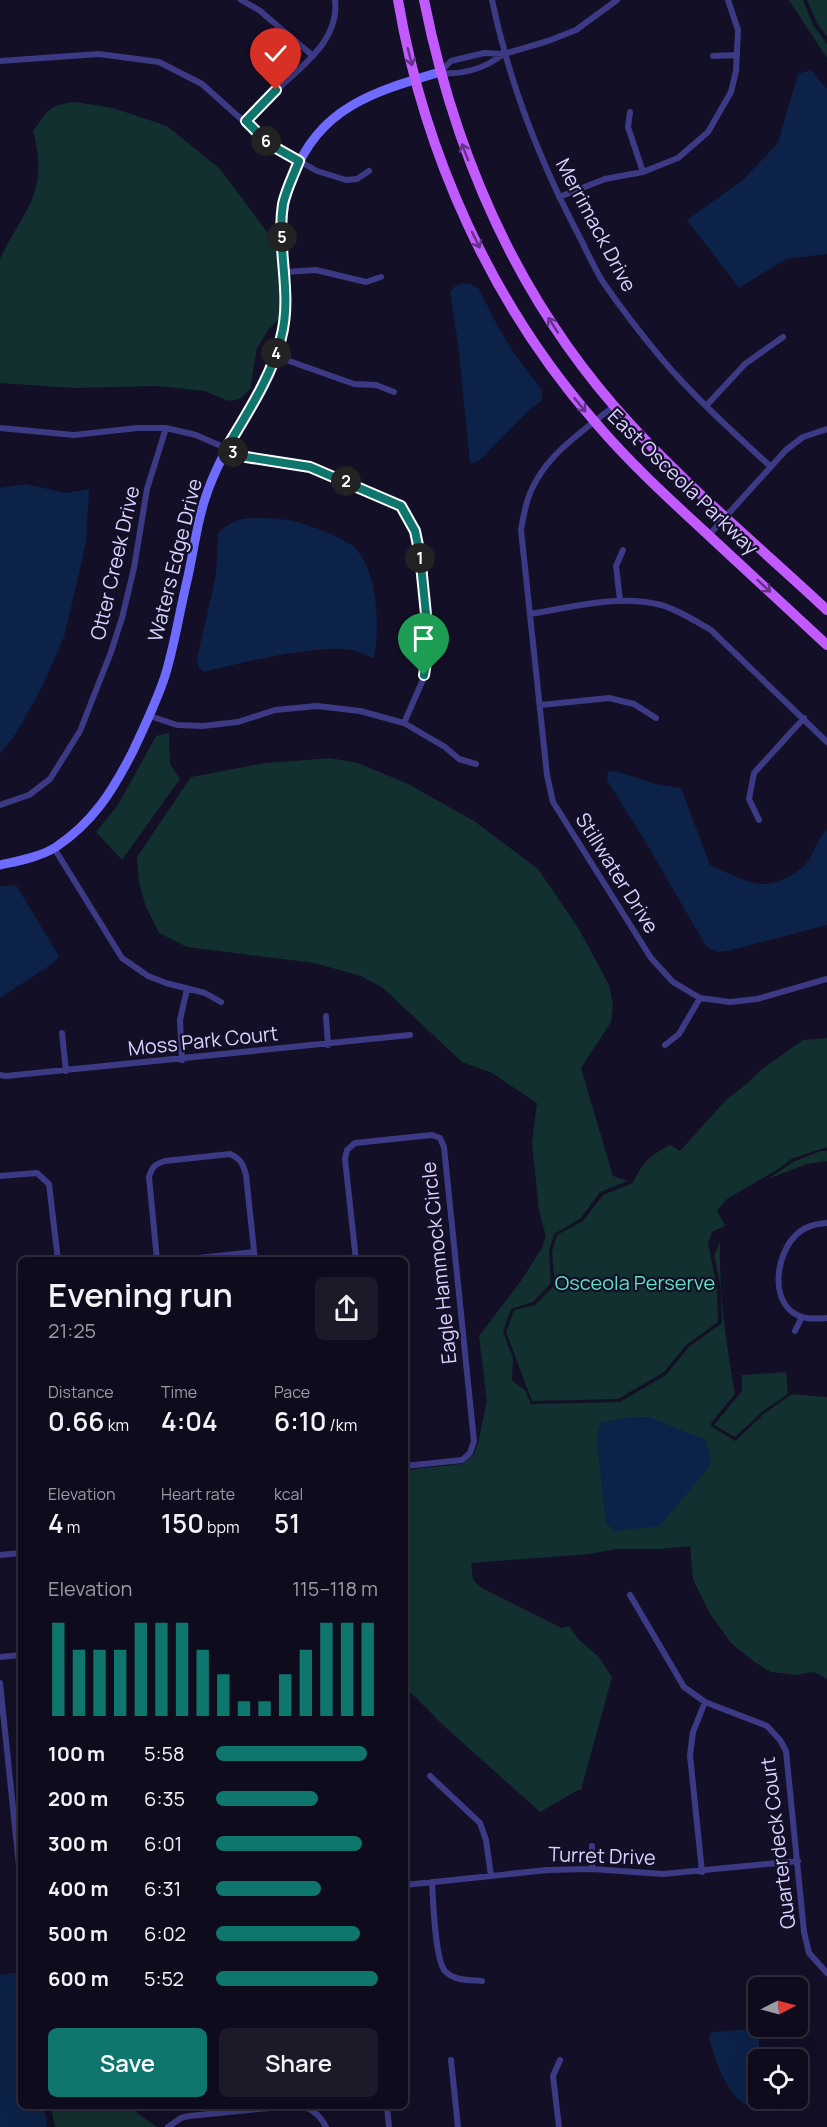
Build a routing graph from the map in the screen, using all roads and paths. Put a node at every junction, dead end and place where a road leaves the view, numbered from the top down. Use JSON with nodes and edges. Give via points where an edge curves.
{"nodes":[{"id":1,"x":241,"y":0,"type":"edge"},
{"id":2,"x":335,"y":0,"type":"edge"},
{"id":3,"x":398,"y":0,"type":"edge"},
{"id":4,"x":424,"y":0,"type":"edge"},
{"id":5,"x":492,"y":0,"type":"edge"},
{"id":6,"x":617,"y":0,"type":"edge"},
{"id":7,"x":728,"y":0,"type":"edge"},
{"id":8,"x":504,"y":54,"type":"junction"},
{"id":9,"x":737,"y":55,"type":"junction"},
{"id":10,"x":313,"y":56,"type":"junction"},
{"id":11,"x":713,"y":56,"type":"dead end"},
{"id":12,"x":0,"y":61,"type":"edge"},
{"id":13,"x":440,"y":72,"type":"junction"},
{"id":14,"x":416,"y":79,"type":"junction"},
{"id":15,"x":630,"y":112,"type":"dead end"},
{"id":16,"x":246,"y":121,"type":"junction"},
{"id":17,"x":299,"y":161,"type":"junction"},
{"id":18,"x":369,"y":171,"type":"dead end"},
{"id":19,"x":643,"y":172,"type":"junction"},
{"id":20,"x":559,"y":197,"type":"junction"},
{"id":21,"x":285,"y":272,"type":"junction"},
{"id":22,"x":381,"y":277,"type":"dead end"},
{"id":23,"x":783,"y":337,"type":"dead end"},
{"id":24,"x":275,"y":356,"type":"junction"},
{"id":25,"x":394,"y":392,"type":"dead end"},
{"id":26,"x":614,"y":406,"type":"junction"},
{"id":27,"x":706,"y":406,"type":"junction"},
{"id":28,"x":594,"y":422,"type":"junction"},
{"id":29,"x":166,"y":428,"type":"junction"},
{"id":30,"x":0,"y":429,"type":"edge"},
{"id":31,"x":827,"y":429,"type":"edge"},
{"id":32,"x":226,"y":449,"type":"junction"},
{"id":33,"x":771,"y":467,"type":"junction"},
{"id":34,"x":726,"y":517,"type":"junction"},
{"id":35,"x":709,"y":535,"type":"junction"},
{"id":36,"x":623,"y":550,"type":"dead end"},
{"id":37,"x":620,"y":600,"type":"junction"},
{"id":38,"x":827,"y":610,"type":"edge"},
{"id":39,"x":530,"y":614,"type":"junction"},
{"id":40,"x":827,"y":645,"type":"edge"},
{"id":41,"x":541,"y":705,"type":"junction"},
{"id":42,"x":150,"y":716,"type":"junction"},
{"id":43,"x":656,"y":718,"type":"dead end"},
{"id":44,"x":804,"y":718,"type":"junction"},
{"id":45,"x":404,"y":723,"type":"junction"},
{"id":46,"x":827,"y":742,"type":"edge"},
{"id":47,"x":476,"y":764,"type":"dead end"},
{"id":48,"x":0,"y":806,"type":"edge"},
{"id":49,"x":759,"y":820,"type":"dead end"},
{"id":50,"x":54,"y":848,"type":"junction"},
{"id":51,"x":0,"y":865,"type":"edge"},
{"id":52,"x":827,"y":979,"type":"edge"},
{"id":53,"x":187,"y":989,"type":"junction"},
{"id":54,"x":700,"y":998,"type":"junction"},
{"id":55,"x":221,"y":1002,"type":"dead end"},
{"id":56,"x":326,"y":1016,"type":"dead end"},
{"id":57,"x":63,"y":1033,"type":"dead end"},
{"id":58,"x":410,"y":1035,"type":"dead end"},
{"id":59,"x":328,"y":1045,"type":"junction"},
{"id":60,"x":665,"y":1045,"type":"dead end"},
{"id":61,"x":182,"y":1060,"type":"junction"},
{"id":62,"x":66,"y":1071,"type":"junction"},
{"id":63,"x":0,"y":1075,"type":"edge"},
{"id":64,"x":0,"y":1176,"type":"edge"},
{"id":65,"x":827,"y":1223,"type":"edge"},
{"id":66,"x":254,"y":1251,"type":"junction"},
{"id":67,"x":58,"y":1257,"type":"edge"},
{"id":68,"x":157,"y":1257,"type":"edge"},
{"id":69,"x":205,"y":1257,"type":"edge"},
{"id":70,"x":255,"y":1257,"type":"edge"},
{"id":71,"x":356,"y":1257,"type":"edge"},
{"id":72,"x":802,"y":1317,"type":"junction"},
{"id":73,"x":827,"y":1318,"type":"edge"},
{"id":74,"x":795,"y":1331,"type":"dead end"},
{"id":75,"x":408,"y":1466,"type":"edge"},
{"id":76,"x":18,"y":1553,"type":"edge"},
{"id":77,"x":0,"y":1555,"type":"edge"},
{"id":78,"x":630,"y":1595,"type":"dead end"},
{"id":79,"x":18,"y":1655,"type":"edge"},
{"id":80,"x":0,"y":1657,"type":"edge"},
{"id":81,"x":0,"y":1683,"type":"edge"},
{"id":82,"x":705,"y":1702,"type":"junction"},
{"id":83,"x":430,"y":1776,"type":"dead end"},
{"id":84,"x":592,"y":1846,"type":"dead end"},
{"id":85,"x":18,"y":1856,"type":"edge"},
{"id":86,"x":798,"y":1862,"type":"junction"},
{"id":87,"x":592,"y":1869,"type":"junction"},
{"id":88,"x":702,"y":1872,"type":"junction"},
{"id":89,"x":491,"y":1875,"type":"junction"},
{"id":90,"x":432,"y":1882,"type":"junction"},
{"id":91,"x":408,"y":1885,"type":"edge"},
{"id":92,"x":827,"y":1973,"type":"edge"},
{"id":93,"x":482,"y":1981,"type":"dead end"},
{"id":94,"x":451,"y":2060,"type":"dead end"},
{"id":95,"x":560,"y":2060,"type":"dead end"},
{"id":96,"x":259,"y":2109,"type":"edge"},
{"id":97,"x":310,"y":2109,"type":"edge"},
{"id":98,"x":387,"y":2109,"type":"edge"},
{"id":99,"x":168,"y":2127,"type":"edge"},
{"id":100,"x":326,"y":2127,"type":"edge"},
{"id":101,"x":389,"y":2127,"type":"edge"},
{"id":102,"x":458,"y":2127,"type":"edge"},
{"id":103,"x":558,"y":2127,"type":"edge"}],
"edges":[{"from":1,"to":10,"type":"street","via":[[259,10]]},
{"from":2,"to":10,"type":"street","via":[[335,19]]},
{"from":3,"to":14,"type":"main road","name":"East Osceola Parkway","one_way":true},
{"from":4,"to":13,"type":"main road","name":"East Osceola Parkway"},
{"from":5,"to":8,"type":"street","name":"Merrimack Drive"},
{"from":6,"to":8,"type":"street","via":[[576,30]]},
{"from":7,"to":9,"type":"street","via":[[738,30]]},
{"from":8,"to":13,"type":"street","name":"Waters Edge Drive","via":[[484,53],[452,62]]},
{"from":8,"to":13,"type":"street","name":"Waters Edge Drive","via":[[491,64],[455,74]]},
{"from":8,"to":20,"type":"street","name":"Merrimack Drive","via":[[527,126]]},
{"from":9,"to":11,"type":"street"},
{"from":9,"to":19,"type":"street","via":[[731,92],[708,132],[678,158]]},
{"from":10,"to":16,"type":"street"},
{"from":12,"to":16,"type":"street","via":[[99,54],[159,62],[202,84]]},
{"from":13,"to":14,"type":"street","name":"Waters Edge Drive"},
{"from":26,"to":13,"type":"main road","name":"East Osceola Parkway","one_way":true,"via":[[572,353],[512,256],[460,139]]},
{"from":14,"to":17,"type":"street","name":"Waters Edge Drive","via":[[344,109],[316,135]]},
{"from":14,"to":28,"type":"main road","name":"East Osceola Parkway","one_way":true,"via":[[445,171],[475,240],[532,339]]},
{"from":15,"to":19,"type":"street","via":[[628,127]]},
{"from":16,"to":17,"type":"street","via":[[269,144]]},
{"from":17,"to":18,"type":"street","via":[[337,179],[357,179]]},
{"from":17,"to":21,"type":"street","name":"Waters Edge Drive","via":[[283,203]]},
{"from":19,"to":20,"type":"street","via":[[606,179]]},
{"from":20,"to":27,"type":"street","name":"Merrimack Drive","via":[[602,280],[662,359]]},
{"from":21,"to":22,"type":"street","via":[[316,270],[366,282]]},
{"from":21,"to":24,"type":"street","name":"Waters Edge Drive","via":[[282,337]]},
{"from":23,"to":27,"type":"street","via":[[745,364]]},
{"from":24,"to":25,"type":"street","via":[[354,384],[376,385]]},
{"from":24,"to":32,"type":"street","name":"Waters Edge Drive"},
{"from":26,"to":28,"type":"street","name":"Stillwater Drive"},
{"from":26,"to":34,"type":"main road","name":"East Osceola Parkway"},
{"from":27,"to":33,"type":"street","name":"Merrimack Drive"},
{"from":28,"to":35,"type":"main road","name":"East Osceola Parkway"},
{"from":28,"to":39,"type":"street","name":"Stillwater Drive","via":[[547,465],[526,505],[521,530]]},
{"from":29,"to":30,"type":"street","via":[[74,435]]},
{"from":29,"to":32,"type":"street","via":[[196,435]]},
{"from":29,"to":48,"type":"street","name":"Otter Creek Drive","via":[[147,489],[122,618],[80,731],[50,778],[29,795]]},
{"from":31,"to":33,"type":"street","via":[[804,437]]},
{"from":32,"to":42,"type":"street","name":"Waters Edge Drive","via":[[205,499],[165,675]]},
{"from":32,"to":45,"type":"street","via":[[246,457],[310,467],[401,506],[415,531],[429,644],[424,675]]},
{"from":33,"to":34,"type":"street"},
{"from":34,"to":35,"type":"street"},
{"from":34,"to":38,"type":"main road","name":"East Osceola Parkway"},
{"from":35,"to":40,"type":"main road","name":"East Osceola Parkway","one_way":true},
{"from":36,"to":37,"type":"street","via":[[616,566]]},
{"from":37,"to":39,"type":"street"},
{"from":37,"to":44,"type":"street","via":[[662,606],[711,630]]},
{"from":39,"to":41,"type":"street","name":"Stillwater Drive"},
{"from":41,"to":43,"type":"street","via":[[609,698],[634,704]]},
{"from":41,"to":54,"type":"street","name":"Stillwater Drive","via":[[553,802],[651,958],[673,982]]},
{"from":42,"to":45,"type":"street","via":[[177,725],[203,726],[238,722],[275,710],[317,706],[360,711]]},
{"from":42,"to":50,"type":"street","name":"Waters Edge Drive","via":[[114,788],[89,821]]},
{"from":44,"to":46,"type":"street"},
{"from":44,"to":49,"type":"street","via":[[754,773],[749,799]]},
{"from":45,"to":47,"type":"street","via":[[459,759]]},
{"from":50,"to":51,"type":"street","name":"Waters Edge Drive"},
{"from":50,"to":53,"type":"street","via":[[122,958],[148,976]]},
{"from":52,"to":54,"type":"street","name":"Stillwater Drive","via":[[743,1001]]},
{"from":53,"to":55,"type":"street"},
{"from":53,"to":61,"type":"street","via":[[180,1020]]},
{"from":54,"to":60,"type":"street","via":[[679,1034]]},
{"from":56,"to":59,"type":"street"},
{"from":57,"to":62,"type":"street"},
{"from":58,"to":59,"type":"street","name":"Moss Park Court"},
{"from":59,"to":61,"type":"street","name":"Moss Park Court"},
{"from":61,"to":62,"type":"street","name":"Moss Park Court"},
{"from":62,"to":63,"type":"street","name":"Moss Park Court"},
{"from":64,"to":67,"type":"street","via":[[37,1173],[49,1184]]},
{"from":65,"to":72,"type":"street","via":[[812,1225],[796,1235],[783,1256],[778,1276],[782,1300]]},
{"from":66,"to":68,"type":"street","via":[[246,1176],[239,1158],[230,1154],[165,1161],[151,1169]]},
{"from":66,"to":69,"type":"street"},
{"from":66,"to":70,"type":"street"},
{"from":71,"to":75,"type":"street","name":"Eagle Hammock Circle","via":[[347,1150],[355,1143],[432,1134],[440,1138],[474,1441],[470,1453],[462,1460]]},
{"from":72,"to":73,"type":"street"},
{"from":72,"to":74,"type":"street"},
{"from":76,"to":77,"type":"street"},
{"from":78,"to":82,"type":"street","name":"Quarterdeck Court","via":[[684,1686]]},
{"from":79,"to":80,"type":"street"},
{"from":81,"to":85,"type":"street"},
{"from":82,"to":86,"type":"street","name":"Quarterdeck Court","via":[[767,1726],[780,1740],[786,1751]]},
{"from":82,"to":88,"type":"street","via":[[693,1732],[690,1755]]},
{"from":83,"to":89,"type":"street","via":[[480,1823]]},
{"from":84,"to":87,"type":"street"},
{"from":86,"to":88,"type":"street","name":"Turret Drive"},
{"from":86,"to":92,"type":"street","name":"Quarterdeck Court","via":[[809,1953]]},
{"from":87,"to":88,"type":"street","name":"Turret Drive","via":[[663,1874]]},
{"from":87,"to":89,"type":"street","name":"Turret Drive"},
{"from":89,"to":90,"type":"street","name":"Turret Drive"},
{"from":90,"to":91,"type":"street","name":"Turret Drive"},
{"from":90,"to":93,"type":"street","via":[[440,1958],[445,1971],[455,1978]]},
{"from":94,"to":102,"type":"street"},
{"from":95,"to":103,"type":"street","via":[[553,2076]]},
{"from":96,"to":99,"type":"street","via":[[189,2116]]},
{"from":97,"to":100,"type":"street"},
{"from":98,"to":101,"type":"street"}]}
